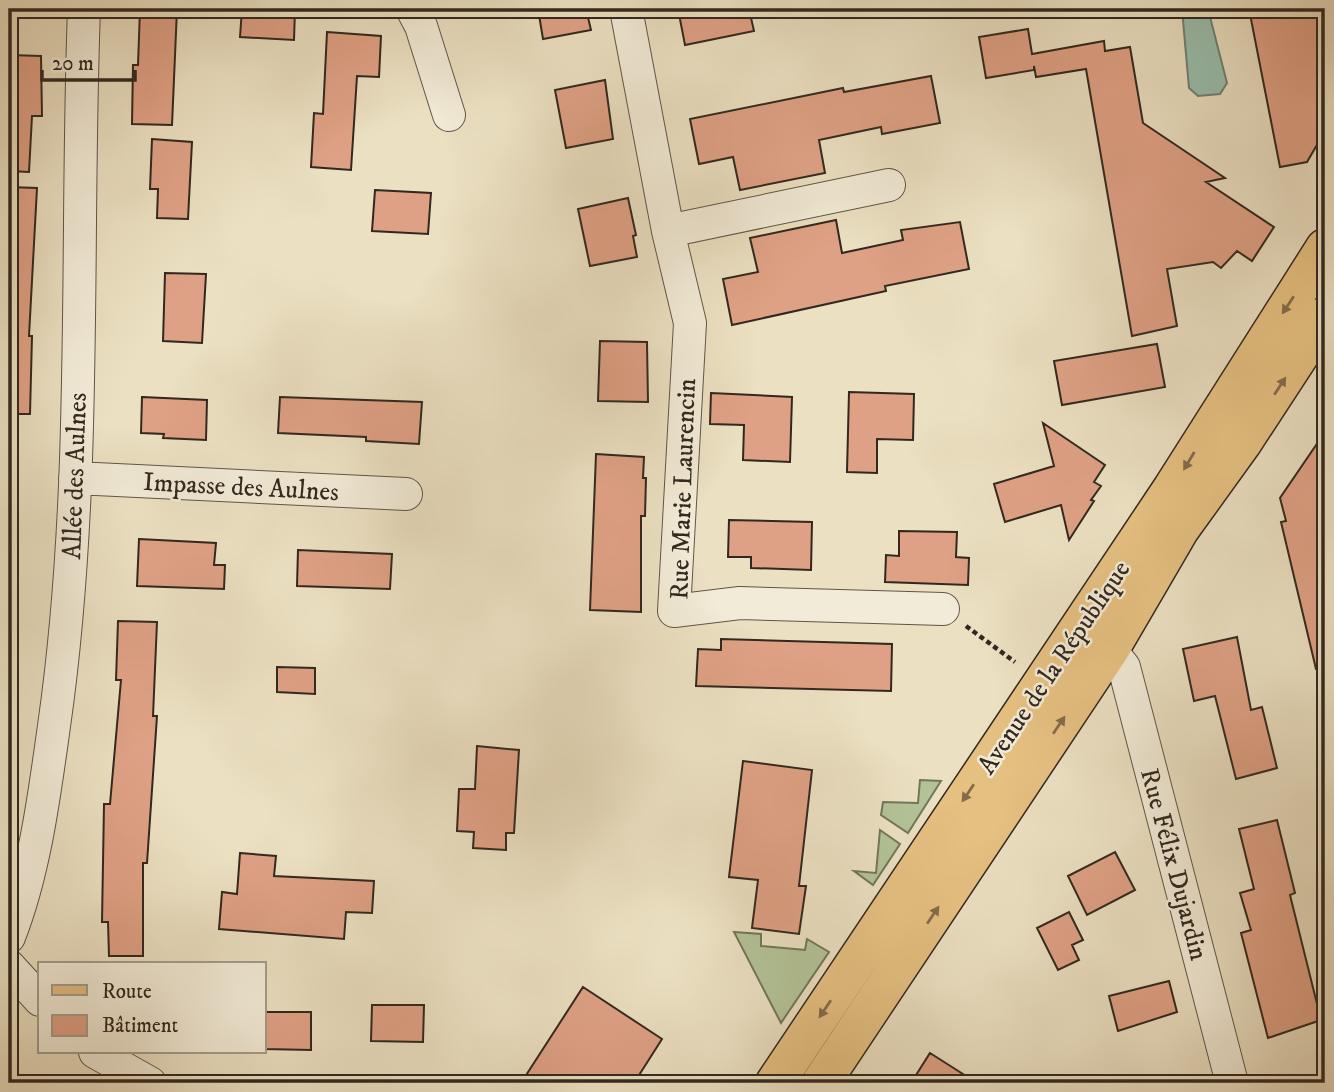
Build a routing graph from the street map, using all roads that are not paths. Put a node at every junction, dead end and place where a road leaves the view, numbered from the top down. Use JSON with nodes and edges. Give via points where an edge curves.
{"nodes":[{"id":1,"x":84,"y":9,"type":"edge"},
{"id":2,"x":412,"y":9,"type":"edge"},
{"id":3,"x":626,"y":9,"type":"edge"},
{"id":4,"x":449,"y":115,"type":"dead end"},
{"id":5,"x":889,"y":185,"type":"dead end"},
{"id":6,"x":668,"y":231,"type":"junction"},
{"id":7,"x":1325,"y":248,"type":"edge"},
{"id":8,"x":1325,"y":316,"type":"edge"},
{"id":9,"x":75,"y":478,"type":"junction"},
{"id":10,"x":406,"y":494,"type":"dead end"},
{"id":11,"x":943,"y":609,"type":"road end"},
{"id":12,"x":1110,"y":649,"type":"junction"},
{"id":13,"x":9,"y":937,"type":"edge"},
{"id":14,"x":9,"y":966,"type":"edge"},
{"id":15,"x":38,"y":998,"type":"edge"},
{"id":16,"x":99,"y":1054,"type":"edge"},
{"id":17,"x":150,"y":1083,"type":"edge"},
{"id":18,"x":775,"y":1083,"type":"edge"},
{"id":19,"x":821,"y":1083,"type":"edge"},
{"id":20,"x":1231,"y":1083,"type":"edge"}],
"edges":[{"from":1,"to":9,"type":"street","name":"Allée des Aulnes"},
{"from":2,"to":4,"type":"street"},
{"from":3,"to":6,"type":"street","name":"Rue Marie Laurencin"},
{"from":5,"to":6,"type":"street"},
{"from":6,"to":11,"type":"street","name":"Rue Marie Laurencin","via":[[690,323],[674,611],[740,603]]},
{"from":7,"to":18,"type":"main road","name":"Avenue de la République","one_way":true,"via":[[1172,489]]},
{"from":12,"to":8,"type":"main road","name":"Avenue de la République","one_way":true,"via":[[1180,529]]},
{"from":9,"to":10,"type":"street","name":"Impasse des Aulnes"},
{"from":9,"to":13,"type":"street","name":"Allée des Aulnes","via":[[62,669],[51,752],[26,894]]},
{"from":19,"to":12,"type":"main road","name":"Avenue de la République","one_way":true},
{"from":12,"to":20,"type":"street","name":"Rue Félix Dujardin","via":[[1124,667]]},
{"from":14,"to":15,"type":"street"},
{"from":16,"to":17,"type":"street"}]}
